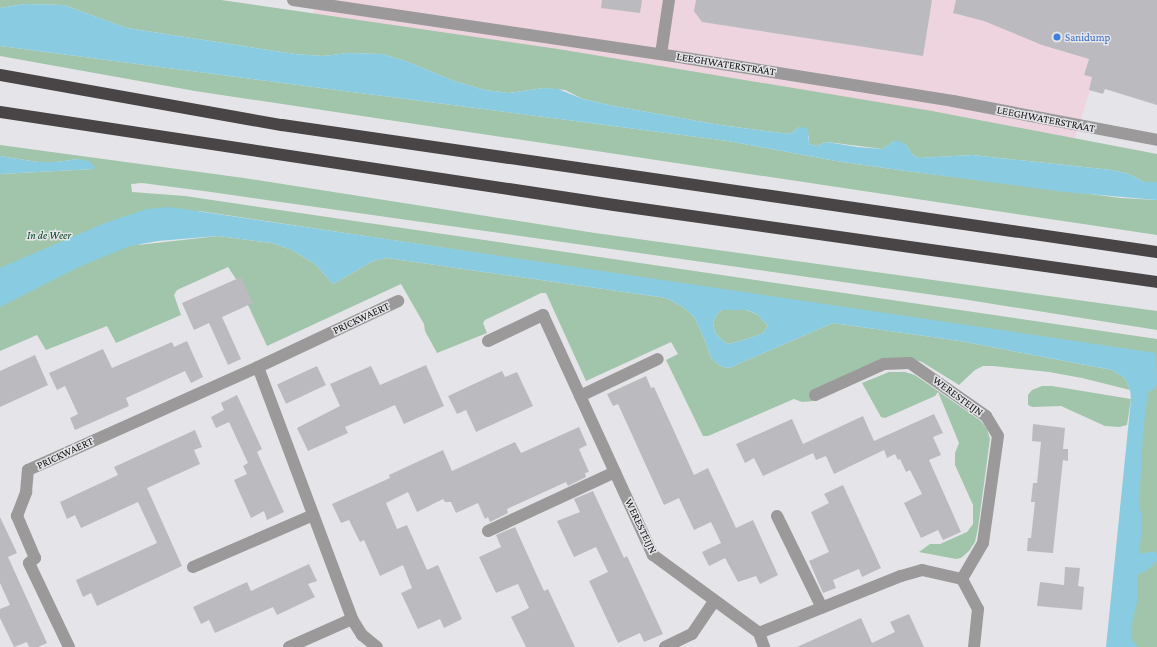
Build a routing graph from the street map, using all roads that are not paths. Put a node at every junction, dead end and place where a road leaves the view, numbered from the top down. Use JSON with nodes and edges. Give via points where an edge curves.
{"nodes":[{"id":1,"x":293,"y":0,"type":"edge"},
{"id":2,"x":669,"y":0,"type":"edge"},
{"id":3,"x":661,"y":54,"type":"junction"},
{"id":4,"x":0,"y":75,"type":"edge"},
{"id":5,"x":0,"y":112,"type":"edge"},
{"id":6,"x":1157,"y":140,"type":"edge"},
{"id":7,"x":1157,"y":252,"type":"edge"},
{"id":8,"x":1157,"y":282,"type":"edge"},
{"id":9,"x":398,"y":301,"type":"dead end"},
{"id":10,"x":488,"y":341,"type":"dead end"},
{"id":11,"x":658,"y":359,"type":"dead end"},
{"id":12,"x":258,"y":367,"type":"junction"},
{"id":13,"x":816,"y":395,"type":"dead end"},
{"id":14,"x":580,"y":396,"type":"junction"},
{"id":15,"x":615,"y":472,"type":"junction"},
{"id":16,"x":313,"y":515,"type":"junction"},
{"id":17,"x":777,"y":516,"type":"dead end"},
{"id":18,"x":488,"y":531,"type":"dead end"},
{"id":19,"x":193,"y":567,"type":"dead end"},
{"id":20,"x":962,"y":578,"type":"junction"},
{"id":21,"x":714,"y":601,"type":"junction"},
{"id":22,"x":822,"y":608,"type":"junction"},
{"id":23,"x":352,"y":619,"type":"junction"},
{"id":24,"x":759,"y":633,"type":"junction"},
{"id":25,"x":69,"y":647,"type":"edge"},
{"id":26,"x":289,"y":647,"type":"edge"},
{"id":27,"x":378,"y":647,"type":"edge"},
{"id":28,"x":665,"y":647,"type":"edge"},
{"id":29,"x":764,"y":647,"type":"edge"},
{"id":30,"x":974,"y":647,"type":"edge"}],
"edges":[{"from":1,"to":3,"type":"street","name":"LEEGHWATERSTRAAT"},
{"from":2,"to":3,"type":"street"},
{"from":3,"to":6,"type":"street","name":"LEEGHWATERSTRAAT","via":[[953,101]]},
{"from":4,"to":7,"type":"highway","via":[[282,125]]},
{"from":5,"to":8,"type":"highway","via":[[614,205]]},
{"from":9,"to":12,"type":"street","name":"PRICKWAERT"},
{"from":10,"to":14,"type":"street","name":"WERESTEIJN","via":[[543,315]]},
{"from":11,"to":14,"type":"street"},
{"from":12,"to":16,"type":"street"},
{"from":12,"to":25,"type":"street","name":"PRICKWAERT","via":[[28,470],[26,492],[17,516],[35,558],[29,562]]},
{"from":13,"to":20,"type":"street","name":"WERESTEIJN","via":[[884,364],[910,363],[986,416],[998,436],[984,543]]},
{"from":14,"to":15,"type":"street","name":"WERESTEIJN"},
{"from":15,"to":18,"type":"street"},
{"from":15,"to":21,"type":"street","name":"WERESTEIJN","via":[[653,555]]},
{"from":16,"to":19,"type":"street"},
{"from":16,"to":23,"type":"street"},
{"from":17,"to":22,"type":"street"},
{"from":20,"to":22,"type":"street","via":[[922,570]]},
{"from":20,"to":30,"type":"street","via":[[978,609]]},
{"from":21,"to":24,"type":"street","name":"WERESTEIJN"},
{"from":21,"to":28,"type":"street","via":[[692,634]]},
{"from":22,"to":24,"type":"street"},
{"from":23,"to":26,"type":"street"},
{"from":23,"to":27,"type":"street","via":[[362,635]]},
{"from":24,"to":29,"type":"street"}]}
